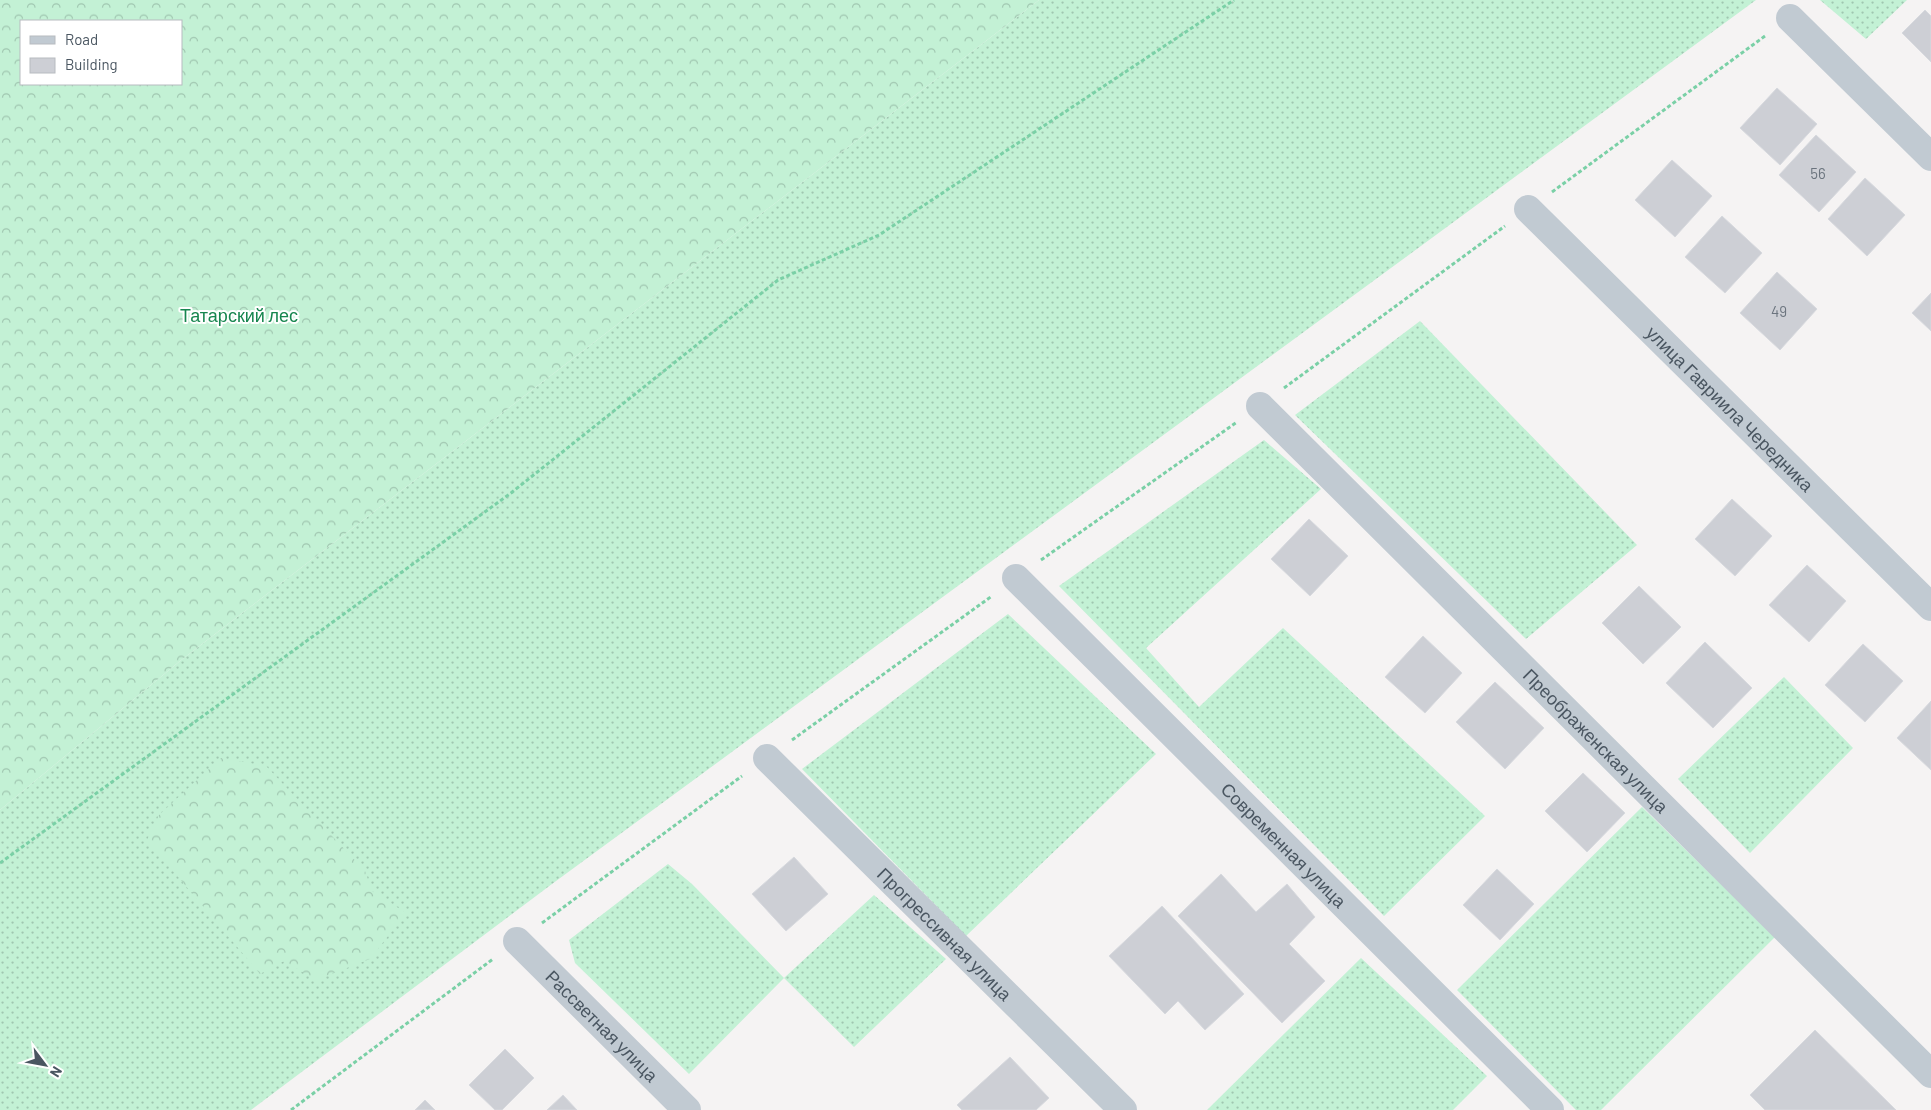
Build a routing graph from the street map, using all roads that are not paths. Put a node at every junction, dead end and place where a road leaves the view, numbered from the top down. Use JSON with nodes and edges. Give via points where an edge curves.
{"nodes":[{"id":1,"x":1790,"y":18,"type":"dead end"},
{"id":2,"x":1931,"y":157,"type":"edge"},
{"id":3,"x":1528,"y":210,"type":"dead end"},
{"id":4,"x":1260,"y":406,"type":"dead end"},
{"id":5,"x":1016,"y":578,"type":"dead end"},
{"id":6,"x":1931,"y":607,"type":"edge"},
{"id":7,"x":767,"y":758,"type":"dead end"},
{"id":8,"x":517,"y":941,"type":"dead end"},
{"id":9,"x":1931,"y":1074,"type":"edge"},
{"id":10,"x":687,"y":1110,"type":"edge"},
{"id":11,"x":1123,"y":1110,"type":"edge"},
{"id":12,"x":1550,"y":1110,"type":"edge"}],
"edges":[{"from":1,"to":2,"type":"street"},
{"from":3,"to":6,"type":"street","name":"улица Гавриила Чередника"},
{"from":4,"to":9,"type":"street","name":"Преображенская улица"},
{"from":5,"to":12,"type":"street","name":"Современная улица"},
{"from":7,"to":11,"type":"street","name":"Прогрессивная улица"},
{"from":8,"to":10,"type":"street","name":"Рассветная улица"}]}
